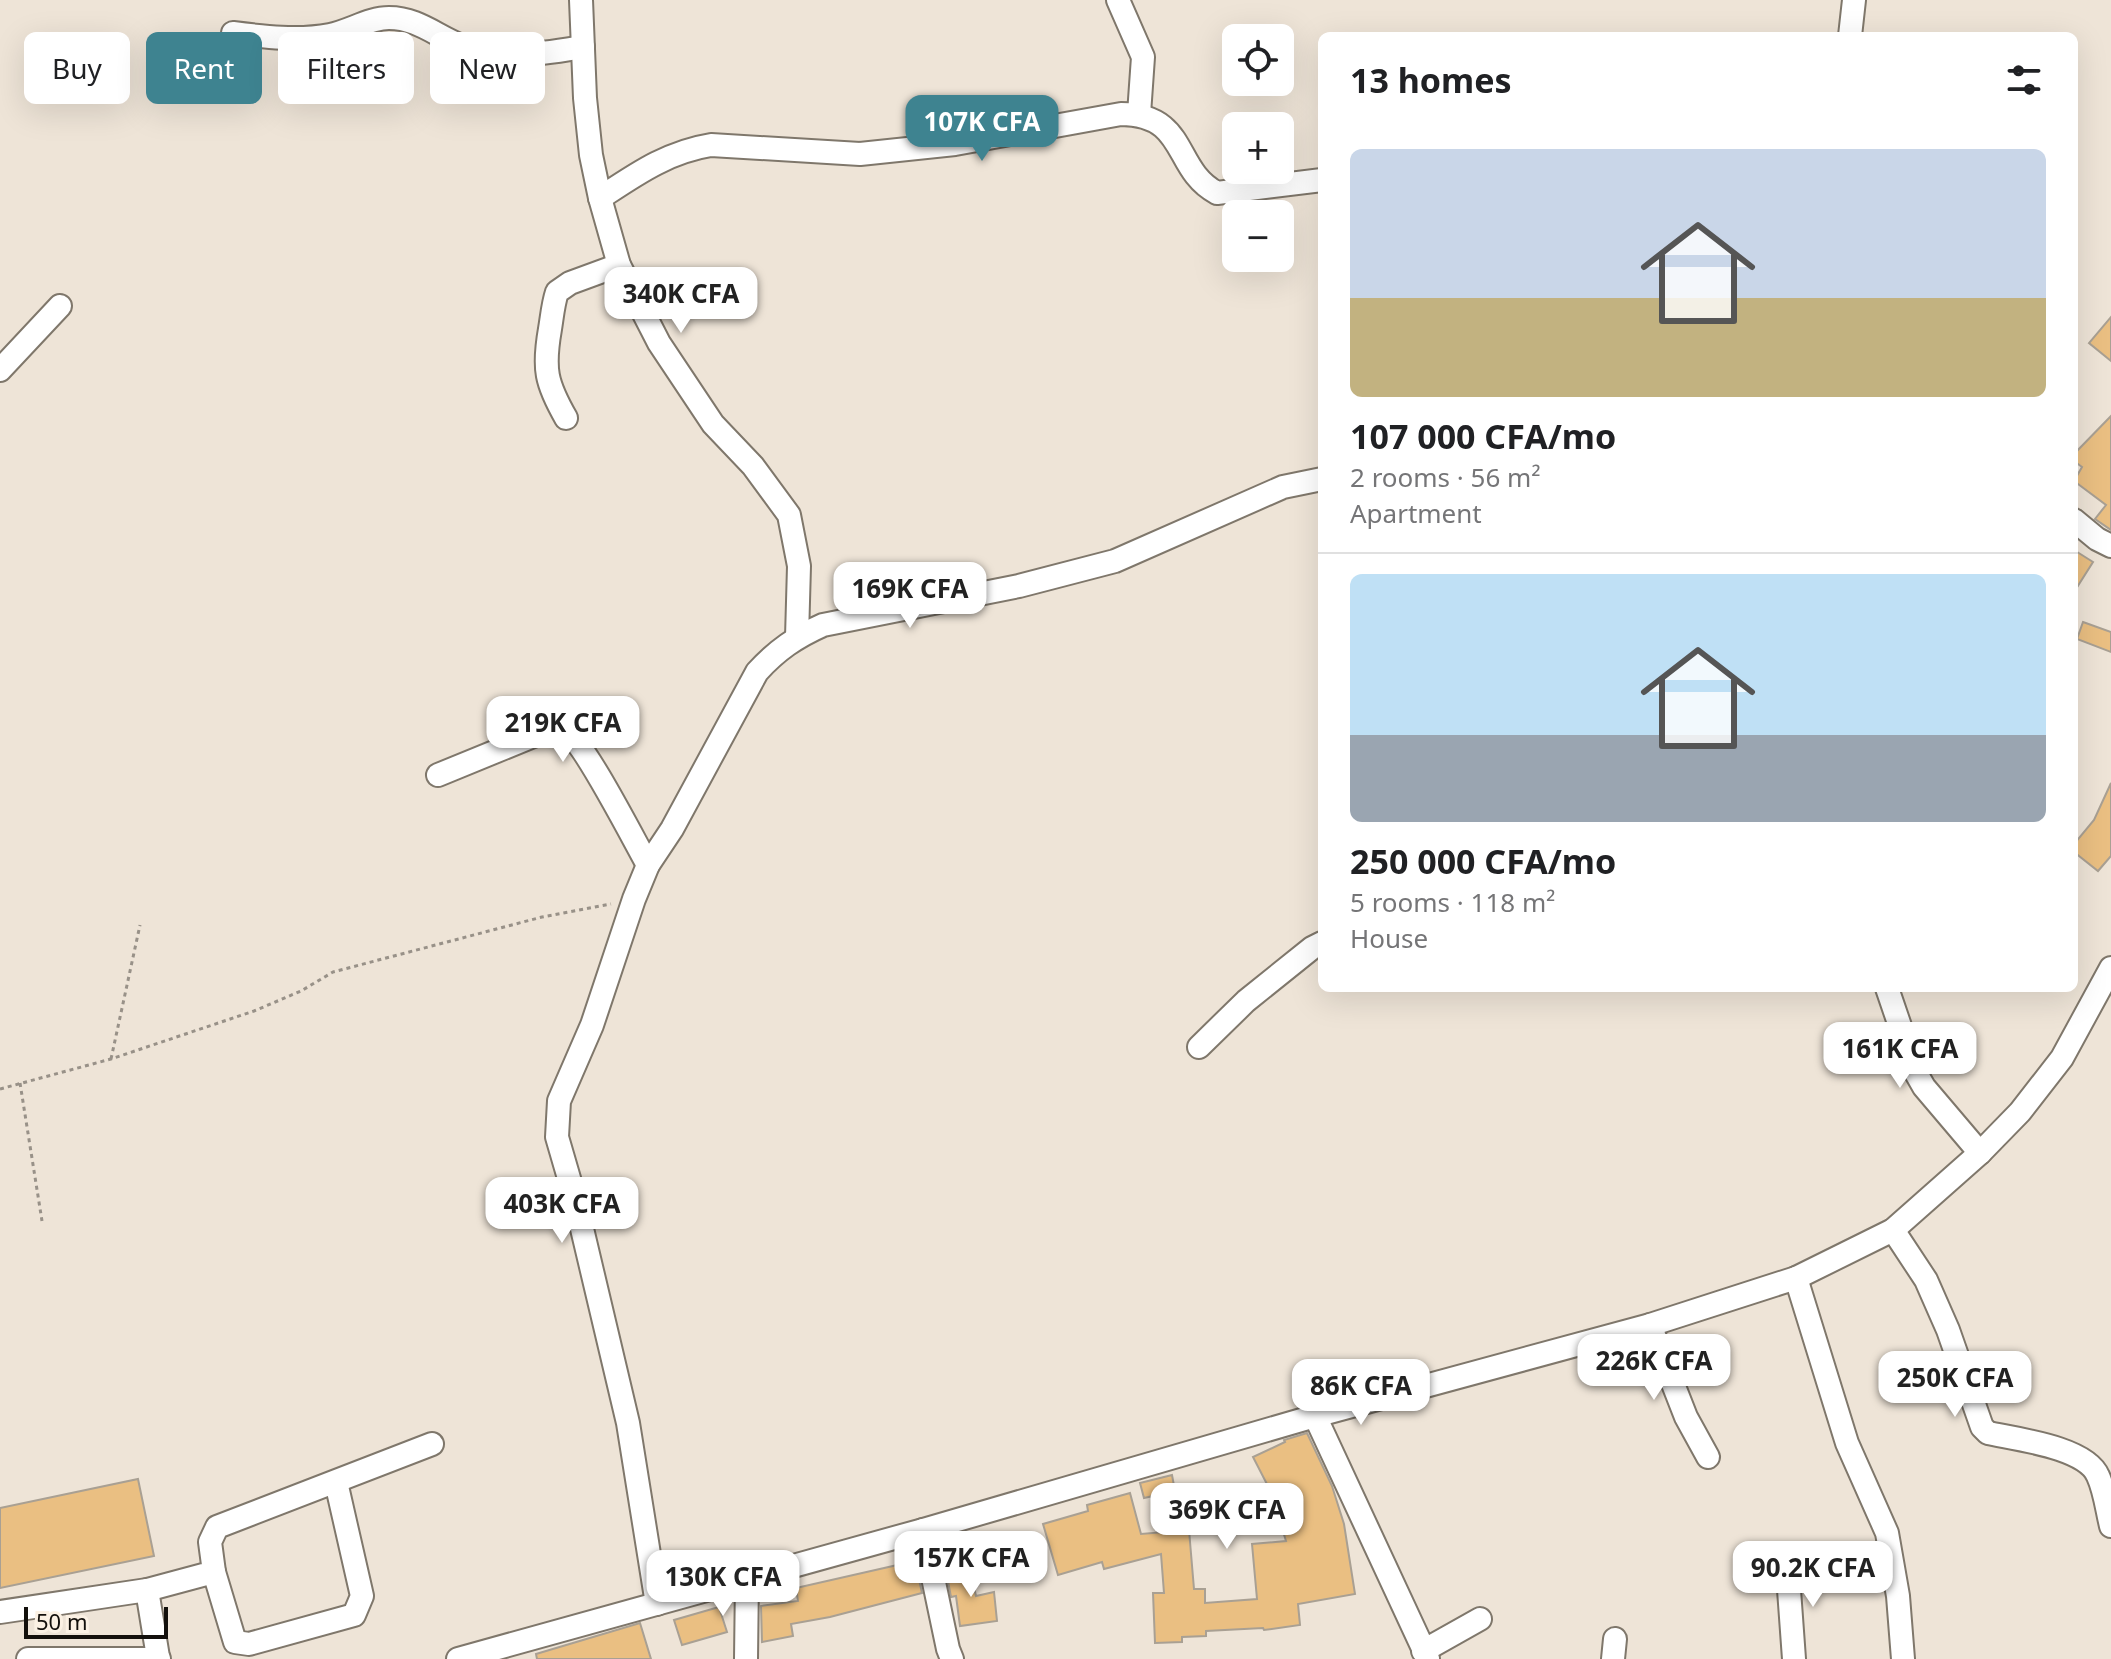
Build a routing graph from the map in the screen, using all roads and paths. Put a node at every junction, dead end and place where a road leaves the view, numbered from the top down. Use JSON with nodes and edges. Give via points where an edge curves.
{"nodes":[{"id":1,"x":581,"y":0,"type":"edge"},
{"id":2,"x":1118,"y":0,"type":"edge"},
{"id":3,"x":1835,"y":0,"type":"edge"},
{"id":4,"x":1854,"y":0,"type":"edge"},
{"id":5,"x":1850,"y":32,"type":"edge"},
{"id":6,"x":1850,"y":32,"type":"edge"},
{"id":7,"x":262,"y":37,"type":"edge"},
{"id":8,"x":583,"y":47,"type":"junction"},
{"id":9,"x":1139,"y":114,"type":"junction"},
{"id":10,"x":1318,"y":180,"type":"edge"},
{"id":11,"x":600,"y":198,"type":"junction"},
{"id":12,"x":619,"y":265,"type":"junction"},
{"id":13,"x":60,"y":306,"type":"dead end"},
{"id":14,"x":0,"y":370,"type":"edge"},
{"id":15,"x":566,"y":418,"type":"dead end"},
{"id":16,"x":1318,"y":480,"type":"edge"},
{"id":17,"x":2078,"y":523,"type":"edge"},
{"id":18,"x":2111,"y":546,"type":"edge"},
{"id":19,"x":797,"y":637,"type":"junction"},
{"id":20,"x":438,"y":775,"type":"dead end"},
{"id":21,"x":648,"y":865,"type":"junction"},
{"id":22,"x":634,"y":899,"type":"junction"},
{"id":23,"x":140,"y":925,"type":"dead end"},
{"id":24,"x":1318,"y":945,"type":"edge"},
{"id":25,"x":2111,"y":968,"type":"edge"},
{"id":26,"x":1888,"y":992,"type":"edge"},
{"id":27,"x":1199,"y":1047,"type":"dead end"},
{"id":28,"x":111,"y":1059,"type":"junction"},
{"id":29,"x":20,"y":1083,"type":"junction"},
{"id":30,"x":0,"y":1089,"type":"edge"},
{"id":31,"x":1980,"y":1153,"type":"junction"},
{"id":32,"x":42,"y":1221,"type":"dead end"},
{"id":33,"x":1893,"y":1230,"type":"junction"},
{"id":34,"x":1796,"y":1278,"type":"junction"},
{"id":35,"x":1650,"y":1325,"type":"junction"},
{"id":36,"x":1315,"y":1416,"type":"junction"},
{"id":37,"x":432,"y":1444,"type":"dead end"},
{"id":38,"x":1708,"y":1457,"type":"dead end"},
{"id":39,"x":336,"y":1482,"type":"junction"},
{"id":40,"x":2111,"y":1526,"type":"edge"},
{"id":41,"x":923,"y":1530,"type":"junction"},
{"id":42,"x":1787,"y":1562,"type":"dead end"},
{"id":43,"x":214,"y":1572,"type":"junction"},
{"id":44,"x":747,"y":1578,"type":"junction"},
{"id":45,"x":147,"y":1590,"type":"junction"},
{"id":46,"x":657,"y":1604,"type":"junction"},
{"id":47,"x":0,"y":1612,"type":"edge"},
{"id":48,"x":1480,"y":1619,"type":"dead end"},
{"id":49,"x":1426,"y":1655,"type":"edge"},
{"id":50,"x":158,"y":1658,"type":"edge"},
{"id":51,"x":28,"y":1659,"type":"edge"},
{"id":52,"x":458,"y":1659,"type":"edge"},
{"id":53,"x":746,"y":1659,"type":"edge"},
{"id":54,"x":952,"y":1659,"type":"edge"},
{"id":55,"x":1794,"y":1659,"type":"edge"},
{"id":56,"x":1903,"y":1659,"type":"edge"}],
"edges":[{"from":1,"to":8,"type":"street"},
{"from":2,"to":9,"type":"street","via":[[1143,57]]},
{"from":3,"to":5,"type":"street"},
{"from":4,"to":6,"type":"street"},
{"from":7,"to":8,"type":"street","via":[[317,37],[386,17],[410,20],[459,45],[500,56]]},
{"from":8,"to":11,"type":"street"},
{"from":9,"to":10,"type":"street","via":[[1160,123],[1203,186],[1217,193]]},
{"from":9,"to":11,"type":"street","via":[[860,154],[702,147],[669,156]]},
{"from":11,"to":12,"type":"street"},
{"from":12,"to":15,"type":"street","via":[[557,292],[546,375]]},
{"from":12,"to":19,"type":"street","via":[[659,343],[705,412],[789,515],[799,566]]},
{"from":13,"to":14,"type":"street"},
{"from":16,"to":19,"type":"street","via":[[1283,487],[1115,561],[823,625]]},
{"from":17,"to":18,"type":"street"},
{"from":19,"to":21,"type":"street","via":[[757,672]]},
{"from":20,"to":21,"type":"street","via":[[543,732],[565,731],[590,762]]},
{"from":21,"to":22,"type":"street"},
{"from":22,"to":28,"type":"path","via":[[528,920],[333,972],[254,1011]]},
{"from":22,"to":46,"type":"street","via":[[592,1025],[559,1101],[557,1137],[628,1423]]},
{"from":23,"to":28,"type":"path"},
{"from":24,"to":27,"type":"street","via":[[1246,1001]]},
{"from":25,"to":31,"type":"street","via":[[2062,1058]]},
{"from":26,"to":31,"type":"street","via":[[1916,1073]]},
{"from":28,"to":29,"type":"path"},
{"from":29,"to":30,"type":"path"},
{"from":29,"to":32,"type":"path"},
{"from":31,"to":33,"type":"street"},
{"from":33,"to":34,"type":"street"},
{"from":33,"to":40,"type":"street","via":[[1926,1280],[1982,1427],[1988,1433],[2064,1451],[2091,1467],[2098,1474]]},
{"from":34,"to":35,"type":"street"},
{"from":34,"to":56,"type":"street","via":[[1847,1443],[1887,1533]]},
{"from":35,"to":36,"type":"street"},
{"from":35,"to":38,"type":"street","via":[[1682,1409]]},
{"from":36,"to":41,"type":"street"},
{"from":36,"to":49,"type":"street"},
{"from":37,"to":39,"type":"street"},
{"from":39,"to":43,"type":"street","via":[[217,1527],[210,1542]]},
{"from":39,"to":43,"type":"street","via":[[362,1596],[354,1615],[249,1644],[235,1642]]},
{"from":41,"to":44,"type":"street"},
{"from":41,"to":54,"type":"street"},
{"from":42,"to":55,"type":"street"},
{"from":43,"to":45,"type":"street"},
{"from":44,"to":46,"type":"street"},
{"from":44,"to":53,"type":"street"},
{"from":45,"to":47,"type":"street"},
{"from":45,"to":50,"type":"street"},
{"from":46,"to":52,"type":"street"},
{"from":48,"to":49,"type":"street"},
{"from":50,"to":51,"type":"street"}]}
